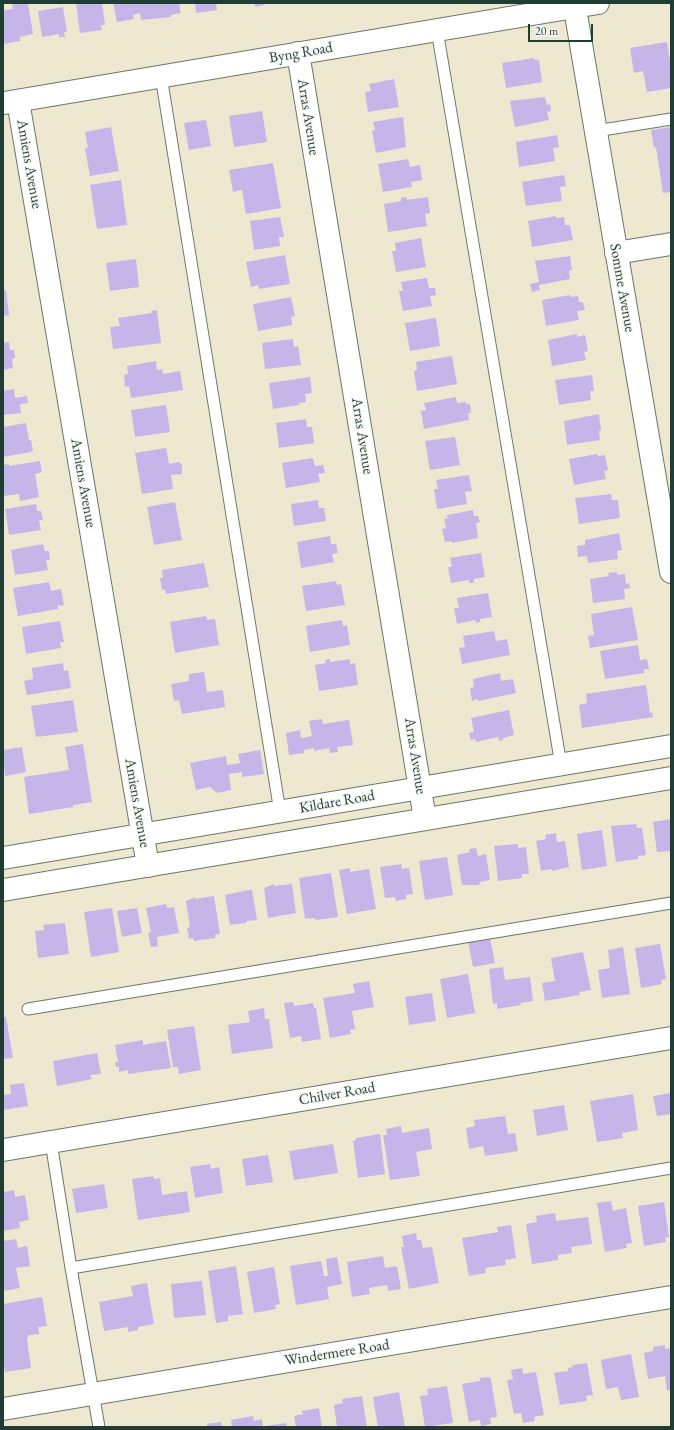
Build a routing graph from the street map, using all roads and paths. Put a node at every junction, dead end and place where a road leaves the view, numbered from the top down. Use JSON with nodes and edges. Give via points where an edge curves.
{"nodes":[{"id":1,"x":598,"y":3,"type":"edge"},
{"id":2,"x":574,"y":5,"type":"edge"},
{"id":3,"x":437,"y":30,"type":"junction"},
{"id":4,"x":298,"y":53,"type":"junction"},
{"id":5,"x":161,"y":76,"type":"junction"},
{"id":6,"x":11,"y":102,"type":"edge"},
{"id":7,"x":671,"y":118,"type":"edge"},
{"id":8,"x":596,"y":131,"type":"junction"},
{"id":9,"x":671,"y":244,"type":"edge"},
{"id":10,"x":616,"y":253,"type":"junction"},
{"id":11,"x":665,"y":498,"type":"edge"},
{"id":12,"x":671,"y":572,"type":"edge"},
{"id":13,"x":671,"y":746,"type":"edge"},
{"id":14,"x":561,"y":764,"type":"junction"},
{"id":15,"x":671,"y":778,"type":"edge"},
{"id":16,"x":420,"y":788,"type":"junction"},
{"id":17,"x":280,"y":812,"type":"junction"},
{"id":18,"x":425,"y":819,"type":"junction"},
{"id":19,"x":143,"y":835,"type":"junction"},
{"id":20,"x":4,"y":854,"type":"edge"},
{"id":21,"x":148,"y":866,"type":"junction"},
{"id":22,"x":3,"y":890,"type":"edge"},
{"id":23,"x":671,"y":904,"type":"edge"},
{"id":24,"x":28,"y":1009,"type":"dead end"},
{"id":25,"x":671,"y":1038,"type":"edge"},
{"id":26,"x":51,"y":1142,"type":"junction"},
{"id":27,"x":3,"y":1150,"type":"edge"},
{"id":28,"x":671,"y":1168,"type":"edge"},
{"id":29,"x":70,"y":1268,"type":"junction"},
{"id":30,"x":671,"y":1297,"type":"edge"},
{"id":31,"x":94,"y":1393,"type":"junction"},
{"id":32,"x":3,"y":1409,"type":"edge"},
{"id":33,"x":99,"y":1427,"type":"edge"}],
"edges":[{"from":1,"to":2,"type":"street","name":"Byng Road"},
{"from":2,"to":3,"type":"street","name":"Byng Road"},
{"from":2,"to":8,"type":"street","name":"Somme Avenue"},
{"from":3,"to":4,"type":"street","name":"Byng Road"},
{"from":3,"to":14,"type":"lane"},
{"from":4,"to":5,"type":"street","name":"Byng Road"},
{"from":4,"to":16,"type":"street","name":"Arras Avenue"},
{"from":5,"to":6,"type":"street","name":"Byng Road"},
{"from":5,"to":17,"type":"lane"},
{"from":6,"to":19,"type":"street","name":"Amiens Avenue"},
{"from":7,"to":8,"type":"lane"},
{"from":8,"to":10,"type":"street","name":"Somme Avenue"},
{"from":9,"to":10,"type":"street"},
{"from":10,"to":11,"type":"street","name":"Somme Avenue"},
{"from":11,"to":12,"type":"street","name":"Somme Avenue"},
{"from":13,"to":14,"type":"street","name":"Kildare Road"},
{"from":14,"to":16,"type":"street","name":"Kildare Road"},
{"from":15,"to":18,"type":"street","name":"Kildare Road"},
{"from":16,"to":17,"type":"street","name":"Kildare Road"},
{"from":16,"to":18,"type":"street","name":"Arras Avenue"},
{"from":17,"to":19,"type":"street","name":"Kildare Road"},
{"from":18,"to":21,"type":"street","name":"Kildare Road"},
{"from":19,"to":20,"type":"street","name":"Kildare Road"},
{"from":19,"to":21,"type":"street","name":"Amiens Avenue"},
{"from":21,"to":22,"type":"street","name":"Kildare Road"},
{"from":23,"to":24,"type":"lane"},
{"from":25,"to":26,"type":"street","name":"Chilver Road"},
{"from":26,"to":27,"type":"street","name":"Chilver Road"},
{"from":26,"to":29,"type":"lane"},
{"from":28,"to":29,"type":"lane"},
{"from":29,"to":31,"type":"lane"},
{"from":30,"to":31,"type":"street","name":"Windermere Road"},
{"from":31,"to":32,"type":"street","name":"Windermere Road"},
{"from":31,"to":33,"type":"lane"}]}
